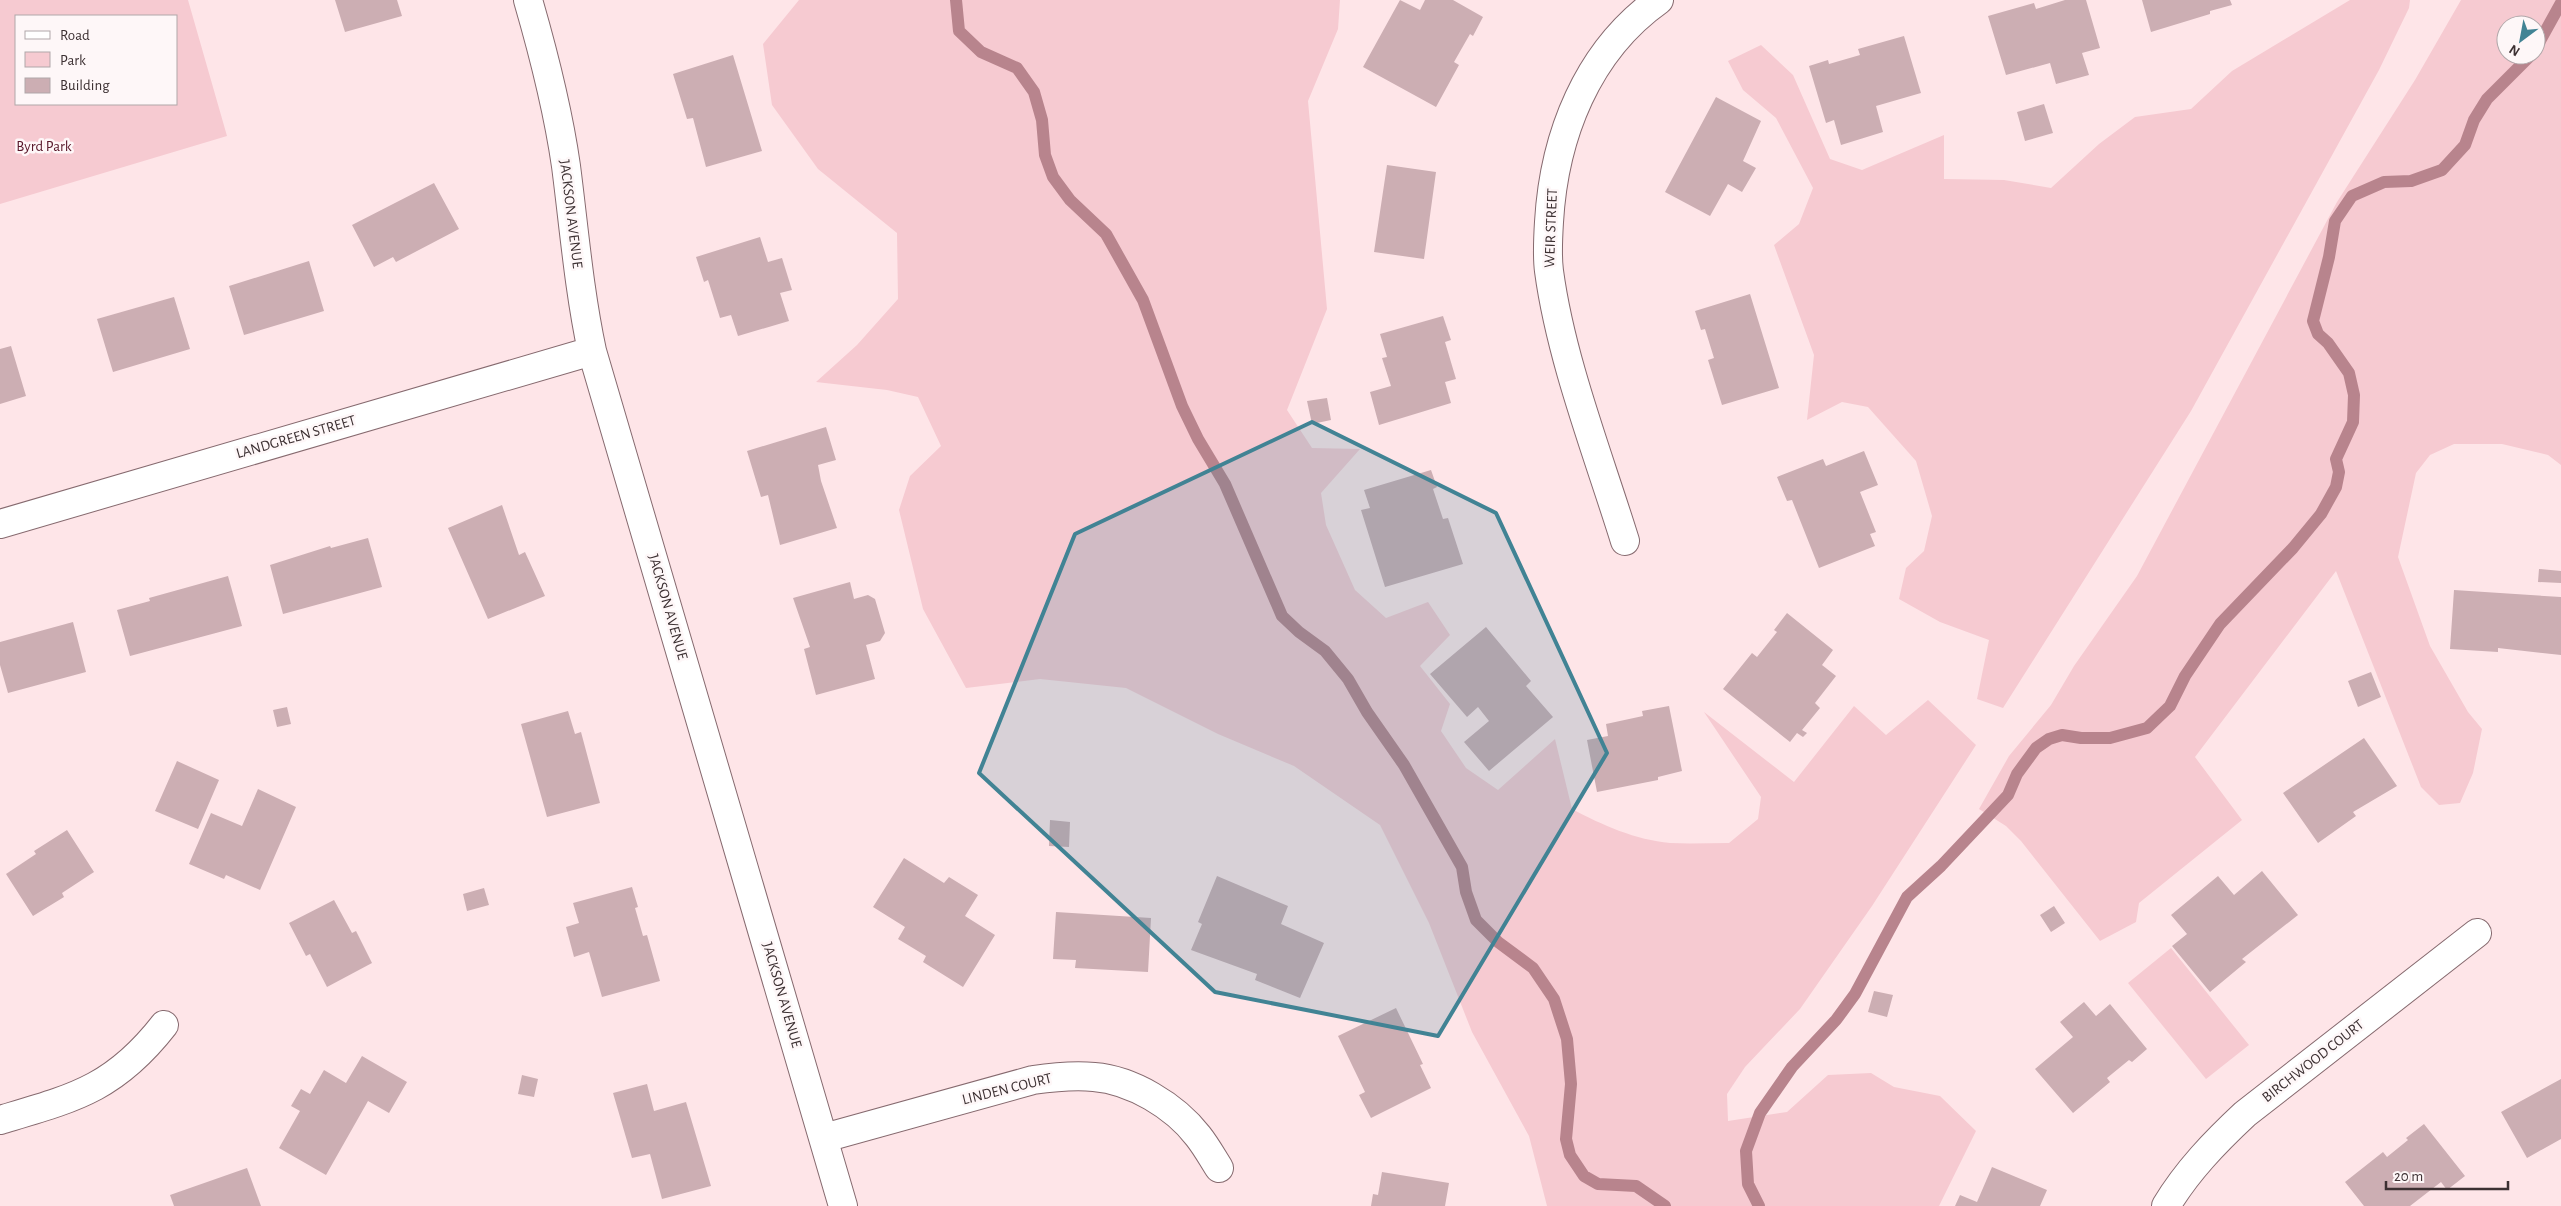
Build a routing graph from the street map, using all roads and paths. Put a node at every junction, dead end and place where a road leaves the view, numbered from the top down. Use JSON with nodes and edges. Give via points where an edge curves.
{"nodes":[{"id":1,"x":528,"y":0,"type":"edge"},
{"id":2,"x":1659,"y":0,"type":"edge"},
{"id":3,"x":592,"y":351,"type":"junction"},
{"id":4,"x":0,"y":524,"type":"edge"},
{"id":5,"x":1625,"y":541,"type":"dead end"},
{"id":6,"x":2477,"y":933,"type":"dead end"},
{"id":7,"x":164,"y":1025,"type":"dead end"},
{"id":8,"x":0,"y":1120,"type":"edge"},
{"id":9,"x":824,"y":1138,"type":"junction"},
{"id":10,"x":1219,"y":1168,"type":"dead end"},
{"id":11,"x":843,"y":1206,"type":"edge"},
{"id":12,"x":2166,"y":1206,"type":"edge"}],
"edges":[{"from":1,"to":3,"type":"street","name":"JACKSON AVENUE","via":[[557,113]]},
{"from":2,"to":5,"type":"street","name":"WEIR STREET","via":[[1621,33],[1588,78],[1559,148],[1550,195],[1549,270],[1561,331]]},
{"from":3,"to":4,"type":"street","name":"LANDGREEN STREET"},
{"from":3,"to":9,"type":"street","name":"JACKSON AVENUE"},
{"from":6,"to":12,"type":"street","name":"BIRCHWOOD COURT","via":[[2245,1114],[2214,1142]]},
{"from":7,"to":8,"type":"street","via":[[148,1046],[114,1076],[75,1097]]},
{"from":9,"to":10,"type":"street","name":"LINDEN COURT","via":[[1033,1080],[1096,1077],[1134,1088],[1169,1107],[1197,1135]]},
{"from":9,"to":11,"type":"street","name":"JACKSON AVENUE"}]}
